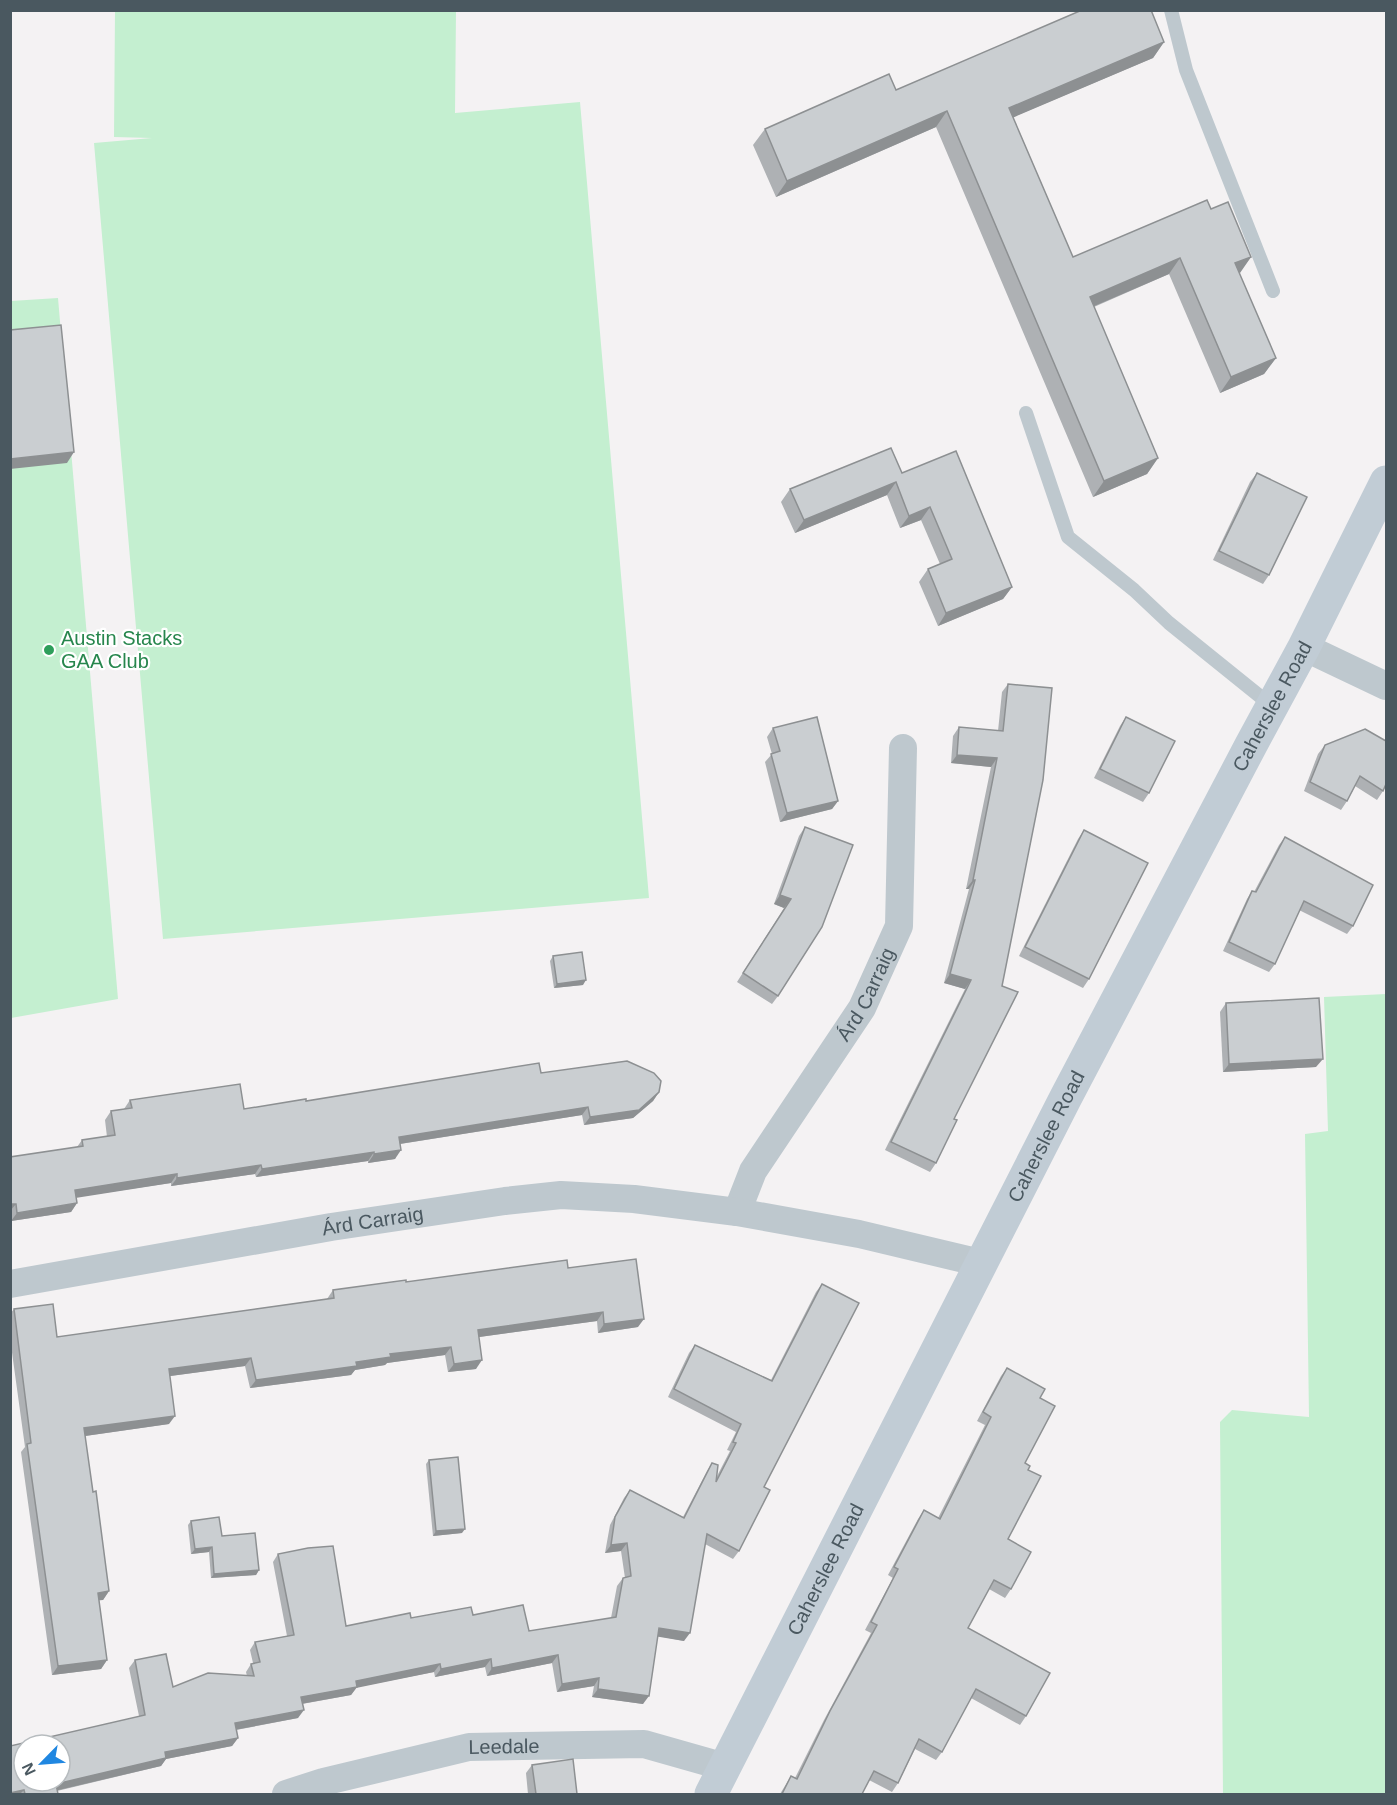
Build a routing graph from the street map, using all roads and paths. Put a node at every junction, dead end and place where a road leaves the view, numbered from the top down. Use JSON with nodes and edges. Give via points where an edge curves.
{"nodes":[{"id":1,"x":1171,"y":10,"type":"edge"},
{"id":2,"x":1273,"y":291,"type":"dead end"},
{"id":3,"x":1026,"y":413,"type":"dead end"},
{"id":4,"x":1386,"y":482,"type":"edge"},
{"id":5,"x":1304,"y":647,"type":"junction"},
{"id":6,"x":1386,"y":686,"type":"edge"},
{"id":7,"x":1272,"y":706,"type":"junction"},
{"id":8,"x":903,"y":748,"type":"dead end"},
{"id":9,"x":737,"y":1212,"type":"junction"},
{"id":10,"x":981,"y":1263,"type":"junction"},
{"id":11,"x":10,"y":1284,"type":"edge"},
{"id":12,"x":718,"y":1781,"type":"edge"},
{"id":13,"x":286,"y":1794,"type":"edge"}],
"edges":[{"from":1,"to":2,"type":"lane","via":[[1186,70]]},
{"from":3,"to":7,"type":"lane","via":[[1068,537]]},
{"from":4,"to":5,"type":"main road","name":"Caherslee Road"},
{"from":5,"to":6,"type":"street"},
{"from":5,"to":7,"type":"main road","name":"Caherslee Road"},
{"from":7,"to":10,"type":"main road","name":"Caherslee Road"},
{"from":8,"to":9,"type":"street","name":"Árd Carraig","via":[[899,926],[862,1008],[753,1171]]},
{"from":9,"to":10,"type":"street","name":"Árd Carraig","via":[[859,1234]]},
{"from":9,"to":11,"type":"street","name":"Árd Carraig","via":[[634,1199],[561,1195],[331,1227]]},
{"from":10,"to":12,"type":"main road","name":"Caherslee Road"},
{"from":12,"to":13,"type":"street","name":"Leedale","via":[[644,1744],[469,1747]]}]}
